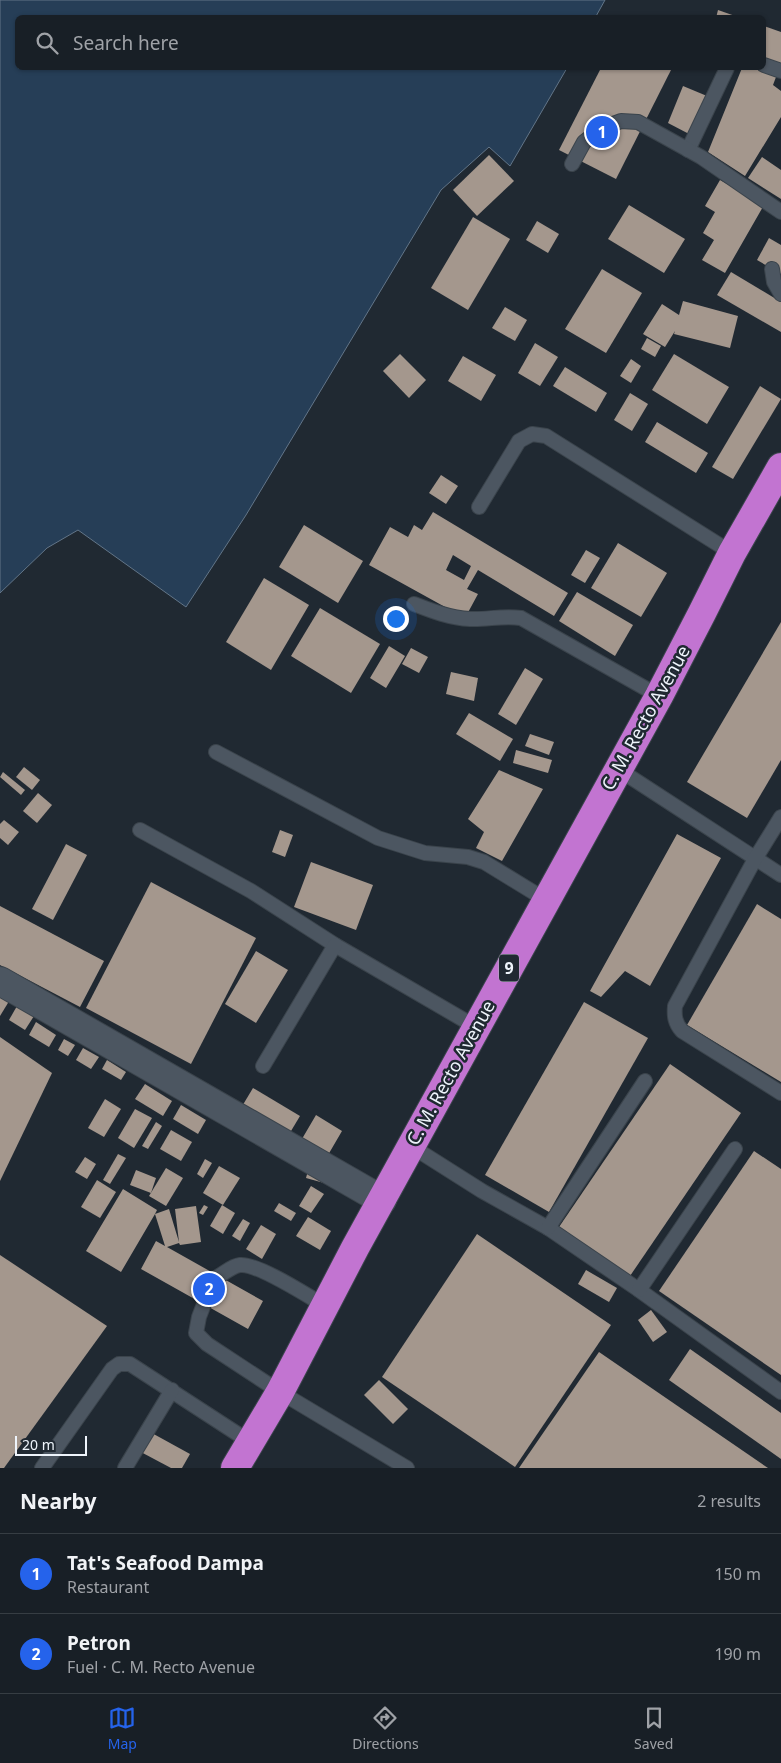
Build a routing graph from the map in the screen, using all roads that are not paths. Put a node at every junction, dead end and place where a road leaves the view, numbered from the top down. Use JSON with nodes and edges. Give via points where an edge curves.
{"nodes":[{"id":1,"x":766,"y":66,"type":"edge"},
{"id":2,"x":726,"y":70,"type":"edge"},
{"id":3,"x":781,"y":71,"type":"edge"},
{"id":4,"x":688,"y":150,"type":"junction"},
{"id":5,"x":572,"y":164,"type":"dead end"},
{"id":6,"x":781,"y":212,"type":"edge"},
{"id":7,"x":772,"y":269,"type":"dead end"},
{"id":8,"x":781,"y":294,"type":"edge"},
{"id":9,"x":781,"y":467,"type":"edge"},
{"id":10,"x":479,"y":507,"type":"dead end"},
{"id":11,"x":732,"y":553,"type":"junction"},
{"id":12,"x":414,"y":604,"type":"dead end"},
{"id":13,"x":659,"y":696,"type":"junction"},
{"id":14,"x":216,"y":752,"type":"dead end"},
{"id":15,"x":618,"y":769,"type":"junction"},
{"id":16,"x":781,"y":817,"type":"edge"},
{"id":17,"x":140,"y":830,"type":"dead end"},
{"id":18,"x":755,"y":859,"type":"junction"},
{"id":19,"x":781,"y":875,"type":"edge"},
{"id":20,"x":546,"y":900,"type":"junction"},
{"id":21,"x":335,"y":945,"type":"junction"},
{"id":22,"x":0,"y":981,"type":"edge"},
{"id":23,"x":476,"y":1027,"type":"junction"},
{"id":24,"x":263,"y":1066,"type":"dead end"},
{"id":25,"x":645,"y":1081,"type":"dead end"},
{"id":26,"x":781,"y":1093,"type":"edge"},
{"id":27,"x":411,"y":1146,"type":"junction"},
{"id":28,"x":735,"y":1150,"type":"dead end"},
{"id":29,"x":382,"y":1200,"type":"junction"},
{"id":30,"x":548,"y":1228,"type":"junction"},
{"id":31,"x":219,"y":1276,"type":"dead end"},
{"id":32,"x":639,"y":1290,"type":"junction"},
{"id":33,"x":204,"y":1304,"type":"dead end"},
{"id":34,"x":325,"y":1306,"type":"junction"},
{"id":35,"x":172,"y":1390,"type":"junction"},
{"id":36,"x":280,"y":1392,"type":"junction"},
{"id":37,"x":781,"y":1392,"type":"edge"},
{"id":38,"x":250,"y":1442,"type":"junction"},
{"id":39,"x":42,"y":1468,"type":"edge"},
{"id":40,"x":126,"y":1468,"type":"edge"},
{"id":41,"x":235,"y":1468,"type":"edge"},
{"id":42,"x":407,"y":1468,"type":"edge"}],
"edges":[{"from":1,"to":3,"type":"lane"},
{"from":2,"to":4,"type":"lane"},
{"from":4,"to":5,"type":"lane","via":[[638,122],[621,121],[602,128],[584,142]]},
{"from":4,"to":6,"type":"lane"},
{"from":7,"to":8,"type":"lane","via":[[774,282]]},
{"from":9,"to":11,"type":"highway","name":"C. M. Recto Avenue","number":"9"},
{"from":10,"to":11,"type":"lane","via":[[519,441],[532,434],[546,436]]},
{"from":11,"to":13,"type":"highway","name":"C. M. Recto Avenue","number":"9"},
{"from":12,"to":13,"type":"lane","via":[[450,617],[520,618]]},
{"from":13,"to":15,"type":"highway","name":"C. M. Recto Avenue","number":"9"},
{"from":14,"to":20,"type":"lane","via":[[378,838],[426,853],[484,862]]},
{"from":15,"to":18,"type":"lane"},
{"from":15,"to":20,"type":"highway","name":"C. M. Recto Avenue","number":"9"},
{"from":16,"to":18,"type":"lane"},
{"from":17,"to":21,"type":"lane","via":[[251,891]]},
{"from":18,"to":19,"type":"lane"},
{"from":18,"to":26,"type":"lane","via":[[675,1006],[674,1016],[682,1032]]},
{"from":20,"to":23,"type":"highway","name":"C. M. Recto Avenue","number":"9"},
{"from":21,"to":23,"type":"lane"},
{"from":21,"to":24,"type":"lane"},
{"from":22,"to":29,"type":"street"},
{"from":23,"to":27,"type":"highway","name":"C. M. Recto Avenue","number":"9"},
{"from":25,"to":30,"type":"lane"},
{"from":27,"to":29,"type":"highway","name":"C. M. Recto Avenue","number":"9"},
{"from":27,"to":30,"type":"lane"},
{"from":28,"to":32,"type":"lane"},
{"from":29,"to":34,"type":"highway","name":"C. M. Recto Avenue","number":"9"},
{"from":30,"to":32,"type":"lane"},
{"from":31,"to":34,"type":"lane","via":[[241,1265],[250,1266]]},
{"from":32,"to":37,"type":"lane"},
{"from":33,"to":36,"type":"lane","via":[[196,1333],[207,1344]]},
{"from":34,"to":36,"type":"highway","name":"C. M. Recto Avenue","number":"9"},
{"from":35,"to":38,"type":"lane"},
{"from":35,"to":39,"type":"lane","via":[[130,1364],[119,1364],[112,1369]]},
{"from":35,"to":40,"type":"lane"},
{"from":36,"to":38,"type":"highway","name":"C. M. Recto Avenue","number":"9"},
{"from":36,"to":42,"type":"lane"},
{"from":38,"to":41,"type":"highway","name":"C. M. Recto Avenue","number":"9"}]}
